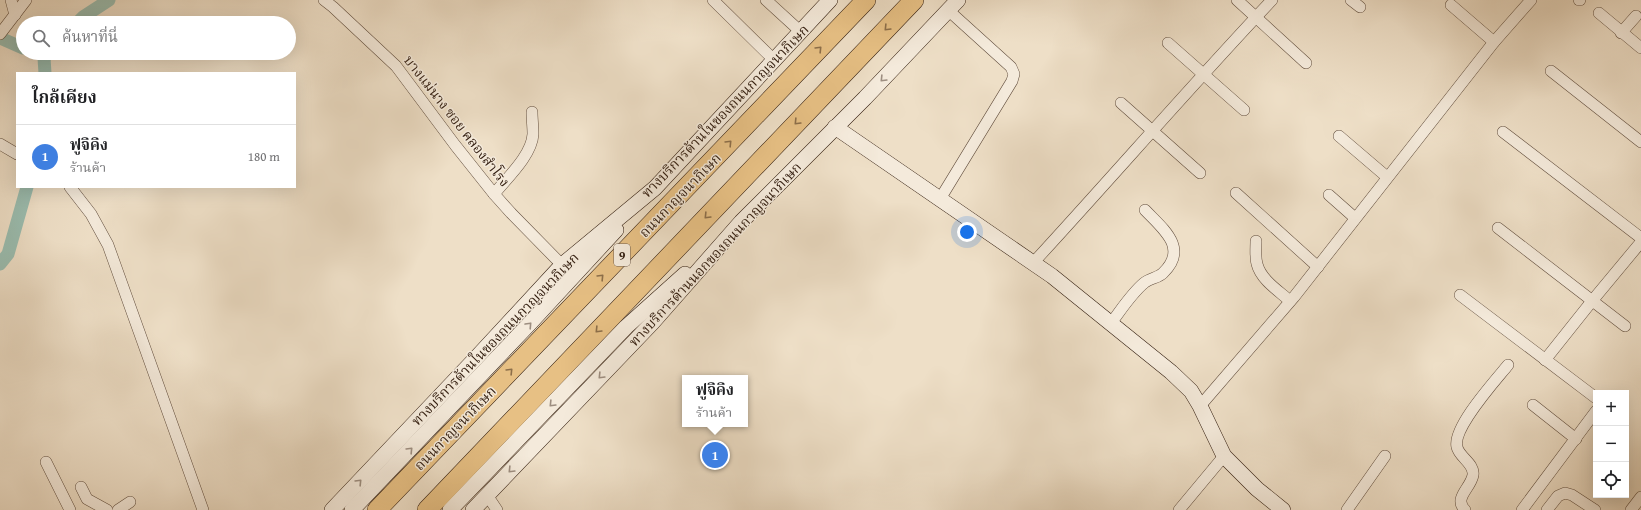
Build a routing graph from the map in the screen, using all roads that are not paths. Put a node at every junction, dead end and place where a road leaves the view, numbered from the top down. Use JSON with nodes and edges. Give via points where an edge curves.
{"nodes":[{"id":1,"x":11,"y":0,"type":"edge"},
{"id":2,"x":26,"y":0,"type":"edge"},
{"id":3,"x":324,"y":0,"type":"edge"},
{"id":4,"x":713,"y":0,"type":"edge"},
{"id":5,"x":766,"y":0,"type":"edge"},
{"id":6,"x":830,"y":0,"type":"edge"},
{"id":7,"x":866,"y":0,"type":"edge"},
{"id":8,"x":914,"y":0,"type":"edge"},
{"id":9,"x":1237,"y":0,"type":"edge"},
{"id":10,"x":1272,"y":0,"type":"edge"},
{"id":11,"x":1531,"y":0,"type":"edge"},
{"id":12,"x":953,"y":5,"type":"edge"},
{"id":13,"x":1451,"y":5,"type":"dead end"},
{"id":14,"x":1599,"y":14,"type":"dead end"},
{"id":15,"x":15,"y":15,"type":"junction"},
{"id":16,"x":1636,"y":16,"type":"dead end"},
{"id":17,"x":1256,"y":17,"type":"junction"},
{"id":18,"x":3,"y":30,"type":"edge"},
{"id":19,"x":801,"y":32,"type":"junction"},
{"id":20,"x":1621,"y":32,"type":"junction"},
{"id":21,"x":1494,"y":42,"type":"junction"},
{"id":22,"x":1168,"y":43,"type":"dead end"},
{"id":23,"x":1641,"y":48,"type":"edge"},
{"id":24,"x":774,"y":60,"type":"junction"},
{"id":25,"x":1306,"y":63,"type":"dead end"},
{"id":26,"x":1551,"y":71,"type":"dead end"},
{"id":27,"x":1203,"y":74,"type":"junction"},
{"id":28,"x":1121,"y":103,"type":"dead end"},
{"id":29,"x":1244,"y":110,"type":"dead end"},
{"id":30,"x":532,"y":112,"type":"dead end"},
{"id":31,"x":835,"y":127,"type":"junction"},
{"id":32,"x":1153,"y":131,"type":"junction"},
{"id":33,"x":1503,"y":132,"type":"dead end"},
{"id":34,"x":1339,"y":136,"type":"dead end"},
{"id":35,"x":1641,"y":142,"type":"edge"},
{"id":36,"x":0,"y":144,"type":"edge"},
{"id":37,"x":16,"y":153,"type":"edge"},
{"id":38,"x":1200,"y":173,"type":"dead end"},
{"id":39,"x":1387,"y":177,"type":"junction"},
{"id":40,"x":71,"y":188,"type":"edge"},
{"id":41,"x":655,"y":188,"type":"junction"},
{"id":42,"x":1236,"y":193,"type":"dead end"},
{"id":43,"x":494,"y":194,"type":"junction"},
{"id":44,"x":1329,"y":195,"type":"dead end"},
{"id":45,"x":940,"y":199,"type":"junction"},
{"id":46,"x":1145,"y":210,"type":"dead end"},
{"id":47,"x":1355,"y":218,"type":"junction"},
{"id":48,"x":742,"y":222,"type":"junction"},
{"id":49,"x":1498,"y":228,"type":"dead end"},
{"id":50,"x":1641,"y":238,"type":"edge"},
{"id":51,"x":1256,"y":242,"type":"dead end"},
{"id":52,"x":1641,"y":242,"type":"edge"},
{"id":53,"x":1034,"y":262,"type":"junction"},
{"id":54,"x":562,"y":265,"type":"junction"},
{"id":55,"x":1318,"y":267,"type":"junction"},
{"id":56,"x":1460,"y":295,"type":"dead end"},
{"id":57,"x":1592,"y":301,"type":"junction"},
{"id":58,"x":1290,"y":302,"type":"junction"},
{"id":59,"x":1111,"y":323,"type":"junction"},
{"id":60,"x":1625,"y":326,"type":"dead end"},
{"id":61,"x":1545,"y":360,"type":"junction"},
{"id":62,"x":1508,"y":365,"type":"dead end"},
{"id":63,"x":1593,"y":396,"type":"edge"},
{"id":64,"x":1533,"y":405,"type":"dead end"},
{"id":65,"x":1200,"y":406,"type":"junction"},
{"id":66,"x":1593,"y":415,"type":"edge"},
{"id":67,"x":1576,"y":439,"type":"junction"},
{"id":68,"x":1224,"y":456,"type":"junction"},
{"id":69,"x":1384,"y":456,"type":"dead end"},
{"id":70,"x":46,"y":462,"type":"dead end"},
{"id":71,"x":81,"y":488,"type":"dead end"},
{"id":72,"x":487,"y":495,"type":"junction"},
{"id":73,"x":1641,"y":497,"type":"edge"},
{"id":74,"x":130,"y":502,"type":"dead end"},
{"id":75,"x":70,"y":510,"type":"edge"},
{"id":76,"x":107,"y":510,"type":"edge"},
{"id":77,"x":118,"y":510,"type":"edge"},
{"id":78,"x":203,"y":510,"type":"edge"},
{"id":79,"x":332,"y":510,"type":"edge"},
{"id":80,"x":352,"y":510,"type":"edge"},
{"id":81,"x":377,"y":510,"type":"edge"},
{"id":82,"x":427,"y":510,"type":"edge"},
{"id":83,"x":450,"y":510,"type":"edge"},
{"id":84,"x":473,"y":510,"type":"edge"},
{"id":85,"x":497,"y":510,"type":"edge"},
{"id":86,"x":1179,"y":510,"type":"edge"},
{"id":87,"x":1283,"y":510,"type":"edge"},
{"id":88,"x":1347,"y":510,"type":"edge"},
{"id":89,"x":1465,"y":510,"type":"edge"},
{"id":90,"x":1522,"y":510,"type":"edge"},
{"id":91,"x":1546,"y":510,"type":"edge"},
{"id":92,"x":1595,"y":510,"type":"edge"},
{"id":93,"x":1631,"y":510,"type":"edge"}],
"edges":[{"from":1,"to":15,"type":"street"},
{"from":2,"to":15,"type":"street"},
{"from":3,"to":43,"type":"street","name":"บางแม่นาง ซอย คลองสำโรง","via":[[396,66]]},
{"from":4,"to":24,"type":"street"},
{"from":5,"to":19,"type":"street"},
{"from":6,"to":19,"type":"main road","name":"ทางบริการด้านในของถนนกาญจนาภิเษก"},
{"from":81,"to":7,"type":"highway","name":"ถนนกาญจนาภิเษก","number":"9","one_way":true},
{"from":8,"to":82,"type":"highway","one_way":true},
{"from":9,"to":17,"type":"street"},
{"from":10,"to":17,"type":"street"},
{"from":11,"to":21,"type":"street"},
{"from":12,"to":31,"type":"main road","name":"ทางบริการด้านนอกของถนนกาญจนาภิเษก","one_way":true},
{"from":12,"to":45,"type":"street","via":[[1011,67],[1014,74]]},
{"from":13,"to":21,"type":"street"},
{"from":14,"to":20,"type":"street"},
{"from":15,"to":18,"type":"street"},
{"from":16,"to":20,"type":"street"},
{"from":17,"to":25,"type":"street"},
{"from":17,"to":27,"type":"street"},
{"from":19,"to":24,"type":"main road","name":"ทางบริการด้านในของถนนกาญจนาภิเษก"},
{"from":20,"to":23,"type":"street"},
{"from":21,"to":39,"type":"street"},
{"from":22,"to":27,"type":"street"},
{"from":24,"to":41,"type":"main road","name":"ทางบริการด้านในของถนนกาญจนาภิเษก"},
{"from":26,"to":35,"type":"street"},
{"from":27,"to":29,"type":"street"},
{"from":27,"to":32,"type":"street"},
{"from":28,"to":32,"type":"street"},
{"from":30,"to":43,"type":"street","via":[[533,134],[529,149]]},
{"from":31,"to":45,"type":"main road"},
{"from":31,"to":48,"type":"main road","name":"ทางบริการด้านนอกของถนนกาญจนาภิเษก"},
{"from":32,"to":38,"type":"street"},
{"from":32,"to":53,"type":"street"},
{"from":33,"to":50,"type":"street"},
{"from":34,"to":39,"type":"street"},
{"from":36,"to":37,"type":"street"},
{"from":39,"to":47,"type":"street"},
{"from":40,"to":78,"type":"street","via":[[91,214],[108,245]]},
{"from":41,"to":54,"type":"main road","name":"ทางบริการด้านในของถนนกาญจนาภิเษก"},
{"from":80,"to":41,"type":"main road","one_way":true},
{"from":42,"to":55,"type":"street"},
{"from":43,"to":54,"type":"street","name":"บางแม่นาง ซอย คลองสำโรง"},
{"from":44,"to":47,"type":"street"},
{"from":45,"to":53,"type":"main road"},
{"from":46,"to":59,"type":"street","via":[[1170,236],[1175,250],[1172,261],[1160,276],[1145,282]]},
{"from":47,"to":55,"type":"street"},
{"from":48,"to":72,"type":"main road","name":"ทางบริการด้านนอกของถนนกาญจนาภิเษก","one_way":true,"via":[[653,322]]},
{"from":48,"to":83,"type":"main road","one_way":true,"via":[[626,327]]},
{"from":49,"to":57,"type":"street"},
{"from":51,"to":58,"type":"street","via":[[1258,270]]},
{"from":52,"to":57,"type":"street"},
{"from":53,"to":59,"type":"main road"},
{"from":79,"to":54,"type":"main road","name":"ทางบริการด้านในของถนนกาญจนาภิเษก","one_way":true},
{"from":55,"to":58,"type":"street"},
{"from":56,"to":61,"type":"street"},
{"from":57,"to":60,"type":"street"},
{"from":57,"to":61,"type":"street"},
{"from":58,"to":65,"type":"street"},
{"from":59,"to":65,"type":"main road","via":[[1178,378],[1191,391]]},
{"from":61,"to":63,"type":"street"},
{"from":62,"to":89,"type":"street","via":[[1463,422],[1457,434],[1456,446],[1474,473],[1461,496],[1460,502]]},
{"from":64,"to":67,"type":"street"},
{"from":65,"to":68,"type":"main road"},
{"from":66,"to":67,"type":"street"},
{"from":67,"to":90,"type":"street"},
{"from":68,"to":86,"type":"street"},
{"from":68,"to":87,"type":"main road","via":[[1257,490]]},
{"from":69,"to":88,"type":"street"},
{"from":70,"to":75,"type":"street"},
{"from":71,"to":76,"type":"street","via":[[87,499]]},
{"from":72,"to":84,"type":"main road","name":"ทางบริการด้านนอกของถนนกาญจนาภิเษก"},
{"from":72,"to":85,"type":"street"},
{"from":73,"to":93,"type":"street"},
{"from":74,"to":77,"type":"street"},
{"from":91,"to":92,"type":"street","via":[[1565,492]]}]}
